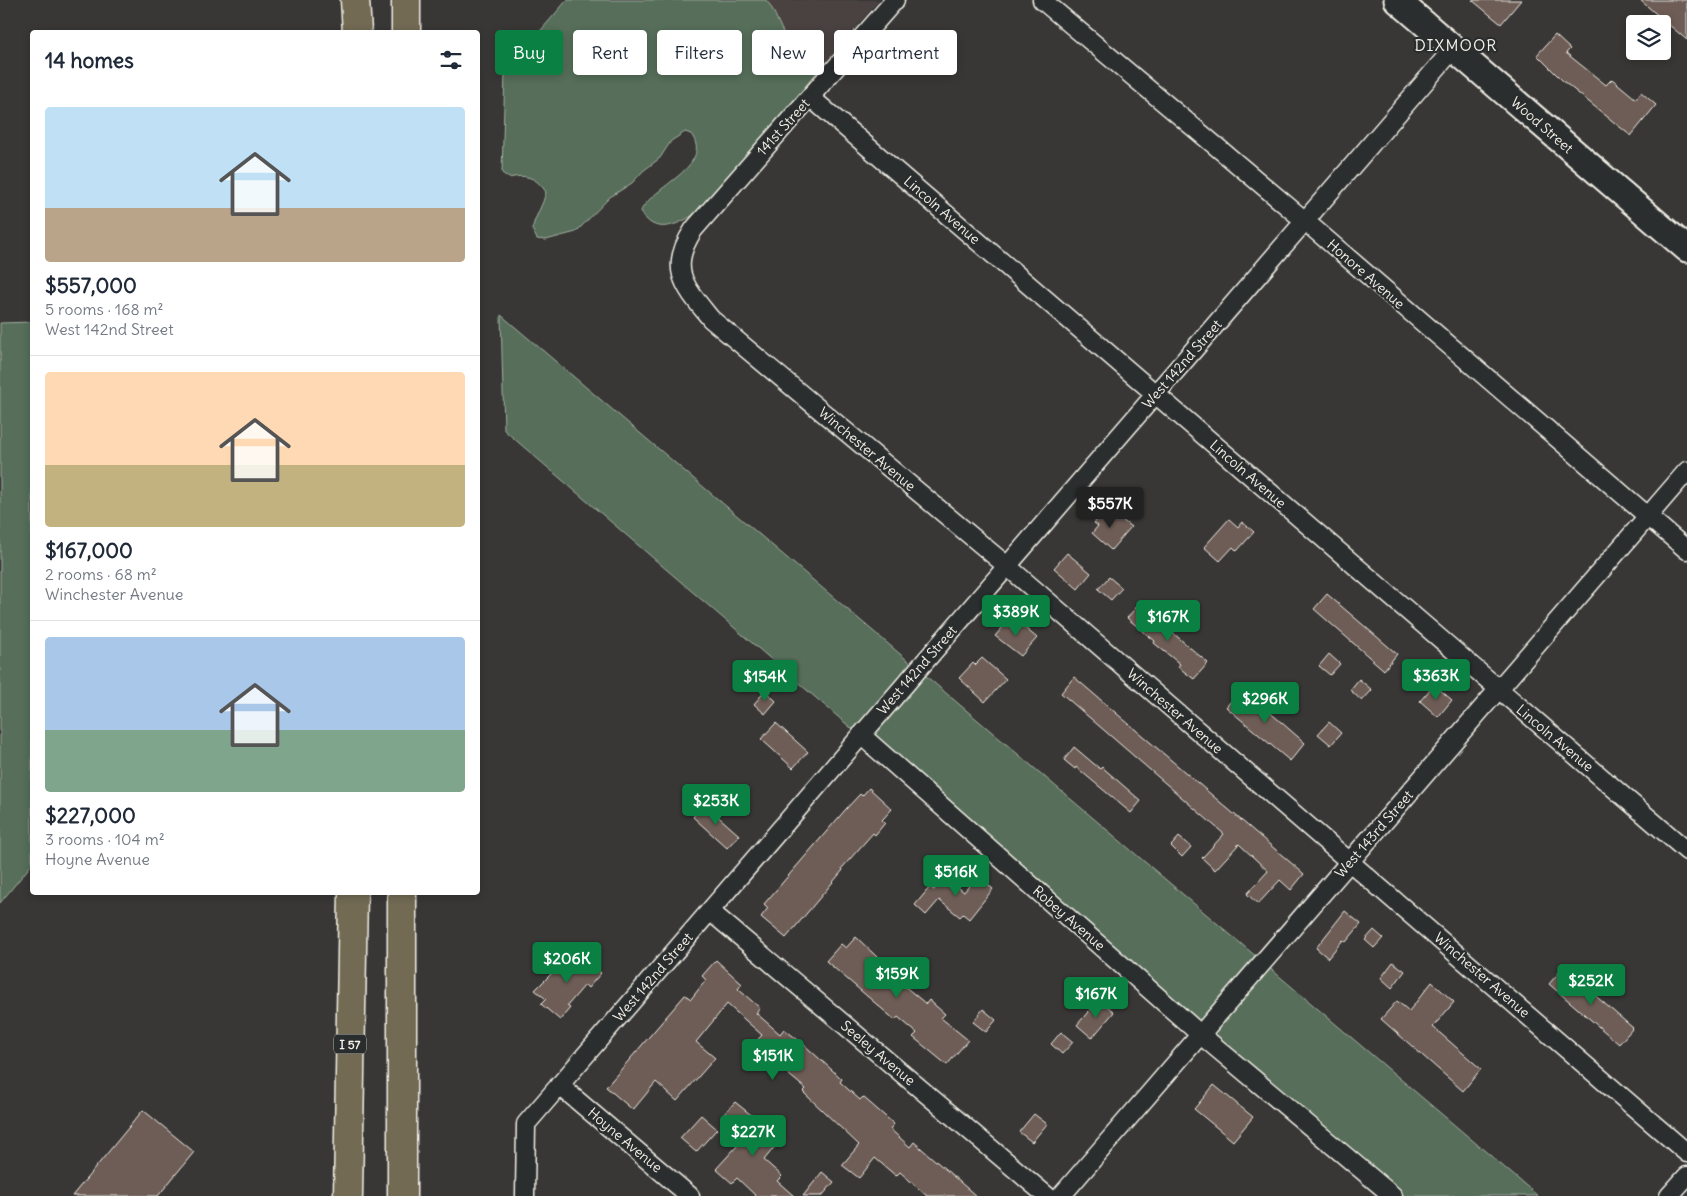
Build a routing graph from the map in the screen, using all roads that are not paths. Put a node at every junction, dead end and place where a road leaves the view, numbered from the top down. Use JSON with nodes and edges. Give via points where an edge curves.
{"nodes":[{"id":1,"x":355,"y":0,"type":"edge"},
{"id":2,"x":406,"y":0,"type":"edge"},
{"id":3,"x":895,"y":0,"type":"edge"},
{"id":4,"x":1042,"y":0,"type":"edge"},
{"id":5,"x":1397,"y":0,"type":"edge"},
{"id":6,"x":357,"y":30,"type":"edge"},
{"id":7,"x":406,"y":30,"type":"edge"},
{"id":8,"x":1454,"y":48,"type":"junction"},
{"id":9,"x":810,"y":97,"type":"junction"},
{"id":10,"x":1305,"y":222,"type":"junction"},
{"id":11,"x":1687,"y":249,"type":"edge"},
{"id":12,"x":680,"y":260,"type":"joint"},
{"id":13,"x":1156,"y":394,"type":"junction"},
{"id":14,"x":1687,"y":471,"type":"edge"},
{"id":15,"x":1648,"y":517,"type":"junction"},
{"id":16,"x":1687,"y":550,"type":"edge"},
{"id":17,"x":1007,"y":566,"type":"junction"},
{"id":18,"x":1498,"y":690,"type":"junction"},
{"id":19,"x":862,"y":735,"type":"junction"},
{"id":20,"x":1687,"y":850,"type":"edge"},
{"id":21,"x":1350,"y":861,"type":"junction"},
{"id":22,"x":353,"y":895,"type":"edge"},
{"id":23,"x":402,"y":895,"type":"edge"},
{"id":24,"x":710,"y":910,"type":"junction"},
{"id":25,"x":1201,"y":1035,"type":"junction"},
{"id":26,"x":559,"y":1085,"type":"junction"},
{"id":27,"x":1687,"y":1153,"type":"edge"},
{"id":28,"x":1687,"y":1176,"type":"edge"},
{"id":29,"x":348,"y":1196,"type":"edge"},
{"id":30,"x":402,"y":1196,"type":"edge"},
{"id":31,"x":524,"y":1196,"type":"edge"},
{"id":32,"x":690,"y":1196,"type":"edge"},
{"id":33,"x":1047,"y":1196,"type":"edge"},
{"id":34,"x":1061,"y":1196,"type":"edge"},
{"id":35,"x":1393,"y":1196,"type":"edge"},
{"id":36,"x":1669,"y":1196,"type":"edge"}],
"edges":[{"from":1,"to":6,"type":"highway"},
{"from":2,"to":7,"type":"highway"},
{"from":3,"to":9,"type":"street","name":"141st Street"},
{"from":4,"to":10,"type":"street","name":"Honore Avenue"},
{"from":5,"to":8,"type":"main road","name":"Wood Street"},
{"from":8,"to":10,"type":"street","name":"West 142nd Street"},
{"from":8,"to":11,"type":"main road","name":"Wood Street"},
{"from":9,"to":12,"type":"street","name":"141st Street","via":[[694,229]]},
{"from":9,"to":13,"type":"street","name":"Lincoln Avenue"},
{"from":10,"to":13,"type":"street","name":"West 142nd Street"},
{"from":10,"to":15,"type":"street","name":"Honore Avenue"},
{"from":12,"to":17,"type":"street","name":"Winchester Avenue","via":[[684,283],[711,319]]},
{"from":13,"to":17,"type":"street","name":"West 142nd Street"},
{"from":13,"to":18,"type":"street","name":"Lincoln Avenue"},
{"from":14,"to":15,"type":"street","name":"West 143rd Street"},
{"from":15,"to":16,"type":"street","name":"Honore Avenue"},
{"from":15,"to":18,"type":"street","name":"West 143rd Street"},
{"from":17,"to":19,"type":"street","name":"West 142nd Street"},
{"from":17,"to":21,"type":"street","name":"Winchester Avenue"},
{"from":18,"to":20,"type":"street","name":"Lincoln Avenue"},
{"from":18,"to":21,"type":"street","name":"West 143rd Street"},
{"from":19,"to":24,"type":"street","name":"West 142nd Street"},
{"from":19,"to":25,"type":"street","name":"Robey Avenue"},
{"from":21,"to":25,"type":"street","name":"West 143rd Street"},
{"from":21,"to":27,"type":"street","name":"Winchester Avenue"},
{"from":22,"to":29,"type":"highway","number":"I 57"},
{"from":23,"to":30,"type":"highway"},
{"from":24,"to":26,"type":"street","name":"West 142nd Street"},
{"from":24,"to":33,"type":"street","name":"Seeley Avenue"},
{"from":25,"to":34,"type":"street","name":"West 143rd Street"},
{"from":25,"to":35,"type":"street","name":"Robey Avenue"},
{"from":26,"to":31,"type":"street","name":"West 142nd Street","via":[[526,1124]]},
{"from":26,"to":32,"type":"street","name":"Hoyne Avenue"},
{"from":28,"to":36,"type":"street"}]}
